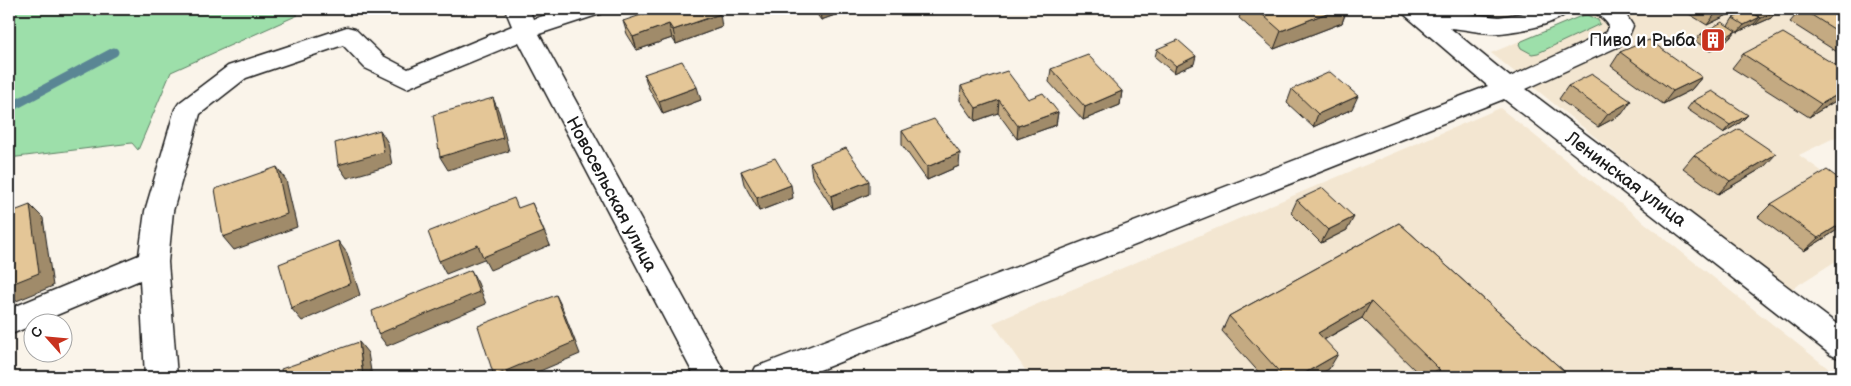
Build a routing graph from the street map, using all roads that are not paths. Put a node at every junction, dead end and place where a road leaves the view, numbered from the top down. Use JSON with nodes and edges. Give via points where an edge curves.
{"nodes":[{"id":1,"x":592,"y":9,"type":"edge"},
{"id":2,"x":1557,"y":9,"type":"edge"},
{"id":3,"x":1605,"y":9,"type":"edge"},
{"id":4,"x":1418,"y":13,"type":"edge"},
{"id":5,"x":521,"y":19,"type":"edge"},
{"id":6,"x":1507,"y":88,"type":"junction"},
{"id":7,"x":153,"y":262,"type":"junction"},
{"id":8,"x":9,"y":322,"type":"edge"},
{"id":9,"x":1842,"y":346,"type":"edge"},
{"id":10,"x":161,"y":377,"type":"edge"},
{"id":11,"x":711,"y":377,"type":"edge"},
{"id":12,"x":767,"y":377,"type":"edge"}],
"edges":[{"from":1,"to":5,"type":"street"},
{"from":2,"to":4,"type":"street","via":[[1535,19],[1499,25]]},
{"from":3,"to":6,"type":"street","via":[[1615,15],[1621,26],[1618,37]]},
{"from":4,"to":6,"type":"street","name":"Ленинская улица"},
{"from":5,"to":7,"type":"street","via":[[407,79],[374,62],[346,35],[237,72],[188,108],[159,211]]},
{"from":5,"to":11,"type":"street","name":"Новосельская улица"},
{"from":6,"to":9,"type":"street","name":"Ленинская улица"},
{"from":6,"to":12,"type":"street"},
{"from":7,"to":8,"type":"street"},
{"from":7,"to":10,"type":"street"}]}
